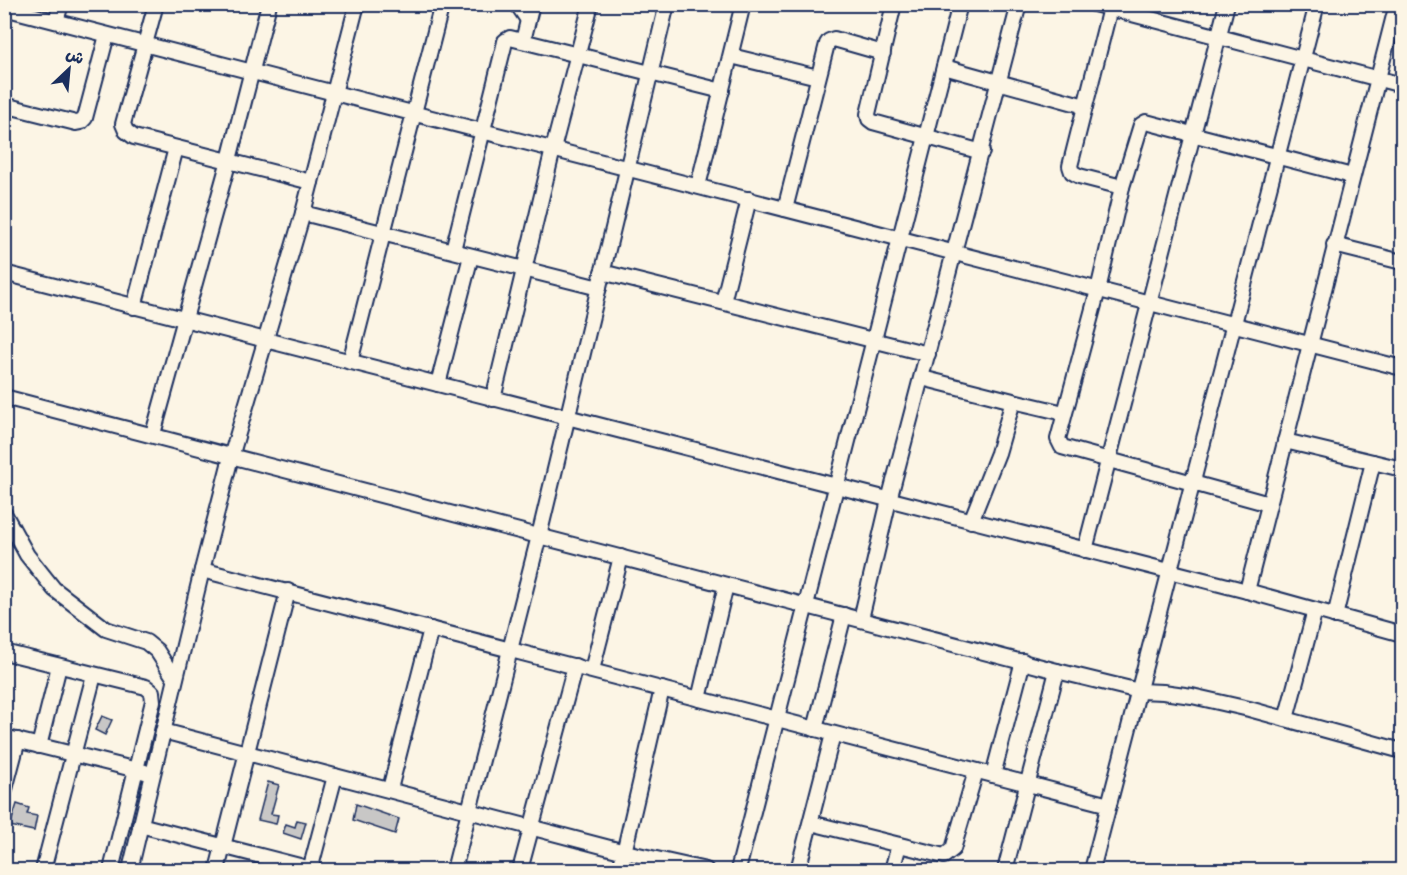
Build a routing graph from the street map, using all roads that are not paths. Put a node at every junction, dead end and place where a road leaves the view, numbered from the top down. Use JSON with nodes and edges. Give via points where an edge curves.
{"nodes":[{"id":1,"x":61,"y":4,"type":"edge"},
{"id":2,"x":156,"y":4,"type":"edge"},
{"id":3,"x":269,"y":4,"type":"edge"},
{"id":4,"x":357,"y":4,"type":"edge"},
{"id":5,"x":442,"y":4,"type":"edge"},
{"id":6,"x":517,"y":4,"type":"edge"},
{"id":7,"x":532,"y":4,"type":"edge"},
{"id":8,"x":591,"y":4,"type":"edge"},
{"id":9,"x":666,"y":4,"type":"edge"},
{"id":10,"x":743,"y":4,"type":"edge"},
{"id":11,"x":894,"y":4,"type":"edge"},
{"id":12,"x":960,"y":4,"type":"edge"},
{"id":13,"x":1019,"y":4,"type":"edge"},
{"id":14,"x":1094,"y":4,"type":"edge"},
{"id":15,"x":1227,"y":4,"type":"edge"},
{"id":16,"x":1317,"y":4,"type":"edge"},
{"id":17,"x":1397,"y":4,"type":"edge"},
{"id":18,"x":1111,"y":7,"type":"edge"},
{"id":19,"x":4,"y":8,"type":"edge"},
{"id":20,"x":528,"y":20,"type":"junction"},
{"id":21,"x":56,"y":21,"type":"junction"},
{"id":22,"x":107,"y":35,"type":"junction"},
{"id":23,"x":1218,"y":37,"type":"junction"},
{"id":24,"x":523,"y":41,"type":"junction"},
{"id":25,"x":145,"y":45,"type":"junction"},
{"id":26,"x":883,"y":53,"type":"junction"},
{"id":27,"x":577,"y":55,"type":"junction"},
{"id":28,"x":731,"y":56,"type":"junction"},
{"id":29,"x":1303,"y":59,"type":"junction"},
{"id":30,"x":944,"y":68,"type":"junction"},
{"id":31,"x":252,"y":71,"type":"junction"},
{"id":32,"x":650,"y":74,"type":"junction"},
{"id":33,"x":818,"y":77,"type":"junction"},
{"id":34,"x":1378,"y":79,"type":"junction"},
{"id":35,"x":999,"y":83,"type":"junction"},
{"id":36,"x":1402,"y":85,"type":"edge"},
{"id":37,"x":722,"y":91,"type":"junction"},
{"id":38,"x":334,"y":93,"type":"junction"},
{"id":39,"x":4,"y":105,"type":"edge"},
{"id":40,"x":1085,"y":106,"type":"junction"},
{"id":41,"x":414,"y":113,"type":"junction"},
{"id":42,"x":483,"y":130,"type":"junction"},
{"id":43,"x":1192,"y":134,"type":"junction"},
{"id":44,"x":926,"y":137,"type":"junction"},
{"id":45,"x":176,"y":148,"type":"junction"},
{"id":46,"x":553,"y":149,"type":"junction"},
{"id":47,"x":982,"y":152,"type":"junction"},
{"id":48,"x":1276,"y":157,"type":"junction"},
{"id":49,"x":229,"y":160,"type":"junction"},
{"id":50,"x":627,"y":168,"type":"junction"},
{"id":51,"x":1352,"y":176,"type":"junction"},
{"id":52,"x":311,"y":182,"type":"junction"},
{"id":53,"x":698,"y":186,"type":"junction"},
{"id":54,"x":1122,"y":187,"type":"junction"},
{"id":55,"x":749,"y":199,"type":"junction"},
{"id":56,"x":785,"y":209,"type":"junction"},
{"id":57,"x":303,"y":213,"type":"junction"},
{"id":58,"x":383,"y":233,"type":"junction"},
{"id":59,"x":899,"y":238,"type":"junction"},
{"id":60,"x":1334,"y":245,"type":"junction"},
{"id":61,"x":453,"y":250,"type":"junction"},
{"id":62,"x":954,"y":252,"type":"junction"},
{"id":63,"x":471,"y":256,"type":"junction"},
{"id":64,"x":1402,"y":262,"type":"edge"},
{"id":65,"x":524,"y":269,"type":"junction"},
{"id":66,"x":603,"y":272,"type":"junction"},
{"id":67,"x":4,"y":273,"type":"edge"},
{"id":68,"x":599,"y":288,"type":"junction"},
{"id":69,"x":1098,"y":290,"type":"junction"},
{"id":70,"x":723,"y":302,"type":"junction"},
{"id":71,"x":1149,"y":304,"type":"junction"},
{"id":72,"x":135,"y":307,"type":"junction"},
{"id":73,"x":184,"y":321,"type":"junction"},
{"id":74,"x":1234,"y":325,"type":"junction"},
{"id":75,"x":266,"y":340,"type":"junction"},
{"id":76,"x":872,"y":340,"type":"junction"},
{"id":77,"x":1309,"y":343,"type":"junction"},
{"id":78,"x":928,"y":354,"type":"junction"},
{"id":79,"x":350,"y":362,"type":"junction"},
{"id":80,"x":1402,"y":368,"type":"edge"},
{"id":81,"x":921,"y":378,"type":"junction"},
{"id":82,"x":438,"y":384,"type":"junction"},
{"id":83,"x":4,"y":397,"type":"edge"},
{"id":84,"x":493,"y":399,"type":"junction"},
{"id":85,"x":1013,"y":401,"type":"junction"},
{"id":86,"x":1064,"y":413,"type":"junction"},
{"id":87,"x":568,"y":418,"type":"junction"},
{"id":88,"x":153,"y":434,"type":"junction"},
{"id":89,"x":1285,"y":441,"type":"junction"},
{"id":90,"x":231,"y":457,"type":"junction"},
{"id":91,"x":1109,"y":460,"type":"junction"},
{"id":92,"x":1373,"y":462,"type":"junction"},
{"id":93,"x":1402,"y":469,"type":"edge"},
{"id":94,"x":1192,"y":483,"type":"junction"},
{"id":95,"x":836,"y":486,"type":"junction"},
{"id":96,"x":889,"y":500,"type":"junction"},
{"id":97,"x":1269,"y":504,"type":"junction"},
{"id":98,"x":4,"y":513,"type":"edge"},
{"id":99,"x":970,"y":521,"type":"junction"},
{"id":100,"x":539,"y":536,"type":"junction"},
{"id":101,"x":1085,"y":550,"type":"junction"},
{"id":102,"x":621,"y":557,"type":"junction"},
{"id":103,"x":202,"y":570,"type":"junction"},
{"id":104,"x":1170,"y":572,"type":"junction"},
{"id":105,"x":726,"y":585,"type":"junction"},
{"id":106,"x":288,"y":591,"type":"junction"},
{"id":107,"x":1246,"y":591,"type":"junction"},
{"id":108,"x":806,"y":605,"type":"junction"},
{"id":109,"x":1315,"y":610,"type":"junction"},
{"id":110,"x":844,"y":615,"type":"junction"},
{"id":111,"x":1335,"y":616,"type":"junction"},
{"id":112,"x":861,"y":620,"type":"junction"},
{"id":113,"x":431,"y":629,"type":"junction"},
{"id":114,"x":1402,"y":634,"type":"edge"},
{"id":115,"x":510,"y":650,"type":"junction"},
{"id":116,"x":4,"y":652,"type":"edge"},
{"id":117,"x":1023,"y":662,"type":"junction"},
{"id":118,"x":59,"y":666,"type":"junction"},
{"id":119,"x":575,"y":666,"type":"junction"},
{"id":120,"x":592,"y":670,"type":"junction"},
{"id":121,"x":1057,"y":671,"type":"junction"},
{"id":122,"x":94,"y":675,"type":"junction"},
{"id":123,"x":175,"y":679,"type":"junction"},
{"id":124,"x":662,"y":689,"type":"junction"},
{"id":125,"x":1139,"y":691,"type":"junction"},
{"id":126,"x":699,"y":699,"type":"junction"},
{"id":127,"x":777,"y":719,"type":"junction"},
{"id":128,"x":1286,"y":719,"type":"junction"},
{"id":129,"x":815,"y":729,"type":"junction"},
{"id":130,"x":163,"y":731,"type":"junction"},
{"id":131,"x":833,"y":734,"type":"junction"},
{"id":132,"x":11,"y":739,"type":"edge"},
{"id":133,"x":39,"y":746,"type":"junction"},
{"id":134,"x":1402,"y":751,"type":"edge"},
{"id":135,"x":247,"y":753,"type":"junction"},
{"id":136,"x":73,"y":756,"type":"junction"},
{"id":137,"x":136,"y":771,"type":"junction"},
{"id":138,"x":976,"y":771,"type":"junction"},
{"id":139,"x":153,"y":774,"type":"junction"},
{"id":140,"x":993,"y":775,"type":"junction"},
{"id":141,"x":334,"y":776,"type":"junction"},
{"id":142,"x":1027,"y":784,"type":"junction"},
{"id":143,"x":390,"y":789,"type":"junction"},
{"id":144,"x":4,"y":793,"type":"edge"},
{"id":145,"x":1109,"y":805,"type":"junction"},
{"id":146,"x":470,"y":810,"type":"junction"},
{"id":147,"x":811,"y":823,"type":"junction"},
{"id":148,"x":141,"y":825,"type":"junction"},
{"id":149,"x":532,"y":826,"type":"junction"},
{"id":150,"x":898,"y":844,"type":"junction"},
{"id":151,"x":223,"y":845,"type":"junction"},
{"id":152,"x":625,"y":852,"type":"junction"},
{"id":153,"x":677,"y":867,"type":"edge"},
{"id":154,"x":43,"y":870,"type":"edge"},
{"id":155,"x":111,"y":870,"type":"edge"},
{"id":156,"x":130,"y":870,"type":"edge"},
{"id":157,"x":217,"y":870,"type":"edge"},
{"id":158,"x":312,"y":870,"type":"edge"},
{"id":159,"x":454,"y":870,"type":"edge"},
{"id":160,"x":520,"y":870,"type":"edge"},
{"id":161,"x":620,"y":870,"type":"edge"},
{"id":162,"x":706,"y":870,"type":"edge"},
{"id":163,"x":738,"y":870,"type":"edge"},
{"id":164,"x":798,"y":870,"type":"edge"},
{"id":165,"x":892,"y":870,"type":"edge"},
{"id":166,"x":1005,"y":870,"type":"edge"},
{"id":167,"x":1092,"y":870,"type":"edge"}],
"edges":[{"from":1,"to":21,"type":"street"},
{"from":2,"to":25,"type":"street"},
{"from":3,"to":31,"type":"street"},
{"from":4,"to":38,"type":"street"},
{"from":5,"to":41,"type":"street"},
{"from":6,"to":20,"type":"street"},
{"from":7,"to":20,"type":"street"},
{"from":8,"to":27,"type":"street"},
{"from":9,"to":32,"type":"street"},
{"from":10,"to":28,"type":"street"},
{"from":11,"to":26,"type":"street"},
{"from":12,"to":30,"type":"street"},
{"from":13,"to":35,"type":"street"},
{"from":14,"to":18,"type":"street"},
{"from":15,"to":23,"type":"street"},
{"from":16,"to":29,"type":"street"},
{"from":17,"to":34,"type":"street"},
{"from":18,"to":23,"type":"street"},
{"from":18,"to":40,"type":"street"},
{"from":19,"to":21,"type":"street"},
{"from":20,"to":24,"type":"street"},
{"from":21,"to":22,"type":"street"},
{"from":22,"to":25,"type":"street"},
{"from":22,"to":39,"type":"street","via":[[81,122]]},
{"from":23,"to":29,"type":"street"},
{"from":23,"to":43,"type":"street"},
{"from":24,"to":27,"type":"street"},
{"from":24,"to":42,"type":"street","via":[[506,41]]},
{"from":25,"to":31,"type":"street"},
{"from":25,"to":45,"type":"street","via":[[123,123],[134,137]]},
{"from":26,"to":33,"type":"street","via":[[834,39],[829,41]]},
{"from":26,"to":44,"type":"street","via":[[869,119]]},
{"from":27,"to":32,"type":"street"},
{"from":27,"to":46,"type":"street"},
{"from":28,"to":33,"type":"street"},
{"from":28,"to":37,"type":"street"},
{"from":29,"to":34,"type":"street"},
{"from":29,"to":48,"type":"street"},
{"from":30,"to":35,"type":"street"},
{"from":30,"to":44,"type":"street"},
{"from":31,"to":38,"type":"street"},
{"from":31,"to":49,"type":"street"},
{"from":32,"to":37,"type":"street"},
{"from":32,"to":50,"type":"street"},
{"from":33,"to":56,"type":"street"},
{"from":34,"to":36,"type":"street"},
{"from":34,"to":51,"type":"street"},
{"from":35,"to":40,"type":"street"},
{"from":35,"to":47,"type":"street"},
{"from":37,"to":53,"type":"street"},
{"from":38,"to":41,"type":"street"},
{"from":38,"to":52,"type":"street"},
{"from":40,"to":54,"type":"street","via":[[1070,166],[1072,172]]},
{"from":41,"to":42,"type":"street"},
{"from":41,"to":58,"type":"street"},
{"from":42,"to":46,"type":"street"},
{"from":42,"to":61,"type":"street"},
{"from":43,"to":48,"type":"street"},
{"from":43,"to":54,"type":"street","via":[[1140,125]]},
{"from":43,"to":71,"type":"street"},
{"from":44,"to":47,"type":"street"},
{"from":44,"to":59,"type":"street"},
{"from":45,"to":49,"type":"street"},
{"from":45,"to":72,"type":"street"},
{"from":46,"to":50,"type":"street"},
{"from":46,"to":65,"type":"street"},
{"from":47,"to":62,"type":"street"},
{"from":48,"to":51,"type":"street"},
{"from":48,"to":74,"type":"street"},
{"from":49,"to":52,"type":"street"},
{"from":49,"to":73,"type":"street"},
{"from":50,"to":53,"type":"street"},
{"from":50,"to":66,"type":"street"},
{"from":51,"to":60,"type":"street"},
{"from":52,"to":57,"type":"street"},
{"from":53,"to":55,"type":"street"},
{"from":54,"to":69,"type":"street"},
{"from":55,"to":56,"type":"street"},
{"from":55,"to":70,"type":"street"},
{"from":56,"to":59,"type":"street"},
{"from":57,"to":58,"type":"street"},
{"from":57,"to":75,"type":"street"},
{"from":58,"to":61,"type":"street"},
{"from":58,"to":79,"type":"street"},
{"from":59,"to":62,"type":"street"},
{"from":59,"to":76,"type":"street"},
{"from":60,"to":64,"type":"street"},
{"from":60,"to":77,"type":"street"},
{"from":61,"to":63,"type":"street"},
{"from":62,"to":69,"type":"street"},
{"from":62,"to":78,"type":"street"},
{"from":63,"to":65,"type":"street"},
{"from":63,"to":82,"type":"street"},
{"from":65,"to":68,"type":"street"},
{"from":65,"to":84,"type":"street"},
{"from":66,"to":68,"type":"street"},
{"from":66,"to":70,"type":"street"},
{"from":67,"to":72,"type":"street"},
{"from":68,"to":87,"type":"street"},
{"from":69,"to":71,"type":"street"},
{"from":69,"to":86,"type":"street"},
{"from":70,"to":76,"type":"street"},
{"from":71,"to":74,"type":"street"},
{"from":71,"to":91,"type":"street"},
{"from":72,"to":73,"type":"street"},
{"from":73,"to":75,"type":"street"},
{"from":73,"to":88,"type":"street"},
{"from":74,"to":77,"type":"street"},
{"from":74,"to":94,"type":"street"},
{"from":75,"to":79,"type":"street"},
{"from":75,"to":90,"type":"street"},
{"from":76,"to":78,"type":"street"},
{"from":76,"to":95,"type":"street"},
{"from":77,"to":80,"type":"street"},
{"from":77,"to":89,"type":"street"},
{"from":78,"to":81,"type":"street"},
{"from":79,"to":82,"type":"street"},
{"from":81,"to":85,"type":"street"},
{"from":81,"to":96,"type":"street"},
{"from":82,"to":84,"type":"street"},
{"from":83,"to":88,"type":"street"},
{"from":84,"to":87,"type":"street"},
{"from":85,"to":86,"type":"street"},
{"from":85,"to":99,"type":"street","via":[[998,453]]},
{"from":86,"to":91,"type":"street","via":[[1058,439],[1062,447]]},
{"from":87,"to":95,"type":"street"},
{"from":87,"to":100,"type":"street"},
{"from":88,"to":90,"type":"street"},
{"from":89,"to":92,"type":"street"},
{"from":89,"to":97,"type":"street"},
{"from":90,"to":100,"type":"street"},
{"from":90,"to":103,"type":"street"},
{"from":91,"to":94,"type":"street"},
{"from":91,"to":101,"type":"street"},
{"from":92,"to":93,"type":"street"},
{"from":92,"to":111,"type":"street"},
{"from":94,"to":97,"type":"street"},
{"from":94,"to":104,"type":"street"},
{"from":95,"to":96,"type":"street"},
{"from":95,"to":108,"type":"street"},
{"from":96,"to":99,"type":"street"},
{"from":96,"to":112,"type":"street"},
{"from":97,"to":107,"type":"street"},
{"from":98,"to":123,"type":"street","via":[[27,555],[54,589],[106,629],[146,642],[157,651]]},
{"from":99,"to":101,"type":"street"},
{"from":100,"to":102,"type":"street"},
{"from":100,"to":115,"type":"street"},
{"from":101,"to":104,"type":"street"},
{"from":102,"to":105,"type":"street"},
{"from":102,"to":120,"type":"street"},
{"from":103,"to":106,"type":"street"},
{"from":103,"to":123,"type":"street"},
{"from":104,"to":107,"type":"street"},
{"from":104,"to":125,"type":"street"},
{"from":105,"to":108,"type":"street"},
{"from":105,"to":126,"type":"street"},
{"from":106,"to":113,"type":"street"},
{"from":106,"to":135,"type":"street"},
{"from":107,"to":109,"type":"street"},
{"from":108,"to":110,"type":"street"},
{"from":108,"to":127,"type":"street"},
{"from":109,"to":111,"type":"street"},
{"from":109,"to":128,"type":"street"},
{"from":110,"to":112,"type":"street"},
{"from":110,"to":129,"type":"street"},
{"from":111,"to":114,"type":"street"},
{"from":112,"to":117,"type":"street"},
{"from":113,"to":115,"type":"street"},
{"from":113,"to":143,"type":"street"},
{"from":115,"to":119,"type":"street"},
{"from":115,"to":146,"type":"street"},
{"from":116,"to":118,"type":"street"},
{"from":117,"to":121,"type":"street"},
{"from":117,"to":140,"type":"street"},
{"from":118,"to":122,"type":"street"},
{"from":118,"to":133,"type":"street"},
{"from":119,"to":120,"type":"street"},
{"from":119,"to":149,"type":"street"},
{"from":120,"to":124,"type":"street"},
{"from":121,"to":125,"type":"street"},
{"from":121,"to":142,"type":"street"},
{"from":122,"to":136,"type":"street"},
{"from":122,"to":137,"type":"street","via":[[146,687],[152,692]]},
{"from":123,"to":130,"type":"street"},
{"from":124,"to":126,"type":"street"},
{"from":124,"to":152,"type":"street"},
{"from":125,"to":128,"type":"street","via":[[1192,696]]},
{"from":125,"to":145,"type":"street"},
{"from":126,"to":127,"type":"street"},
{"from":127,"to":129,"type":"street"},
{"from":127,"to":163,"type":"street"},
{"from":128,"to":134,"type":"street"},
{"from":129,"to":131,"type":"street"},
{"from":130,"to":135,"type":"street"},
{"from":130,"to":139,"type":"street"},
{"from":131,"to":138,"type":"street"},
{"from":131,"to":147,"type":"street"},
{"from":132,"to":133,"type":"street"},
{"from":132,"to":144,"type":"street"},
{"from":133,"to":136,"type":"street"},
{"from":135,"to":141,"type":"street"},
{"from":135,"to":151,"type":"street"},
{"from":136,"to":137,"type":"street"},
{"from":136,"to":154,"type":"street"},
{"from":137,"to":139,"type":"street"},
{"from":137,"to":155,"type":"street"},
{"from":138,"to":140,"type":"street"},
{"from":138,"to":150,"type":"street","via":[[950,853],[944,856]]},
{"from":139,"to":148,"type":"street"},
{"from":140,"to":142,"type":"street"},
{"from":141,"to":143,"type":"street"},
{"from":141,"to":158,"type":"street"},
{"from":142,"to":145,"type":"street"},
{"from":142,"to":166,"type":"street"},
{"from":143,"to":146,"type":"street"},
{"from":145,"to":167,"type":"street"},
{"from":146,"to":149,"type":"street"},
{"from":146,"to":159,"type":"street"},
{"from":147,"to":150,"type":"street"},
{"from":147,"to":164,"type":"street"},
{"from":148,"to":151,"type":"street"},
{"from":148,"to":156,"type":"street"},
{"from":149,"to":152,"type":"street"},
{"from":149,"to":160,"type":"street"},
{"from":150,"to":165,"type":"street"},
{"from":151,"to":157,"type":"street"},
{"from":151,"to":158,"type":"street"},
{"from":152,"to":153,"type":"street"},
{"from":152,"to":161,"type":"street"},
{"from":153,"to":162,"type":"street"}]}
